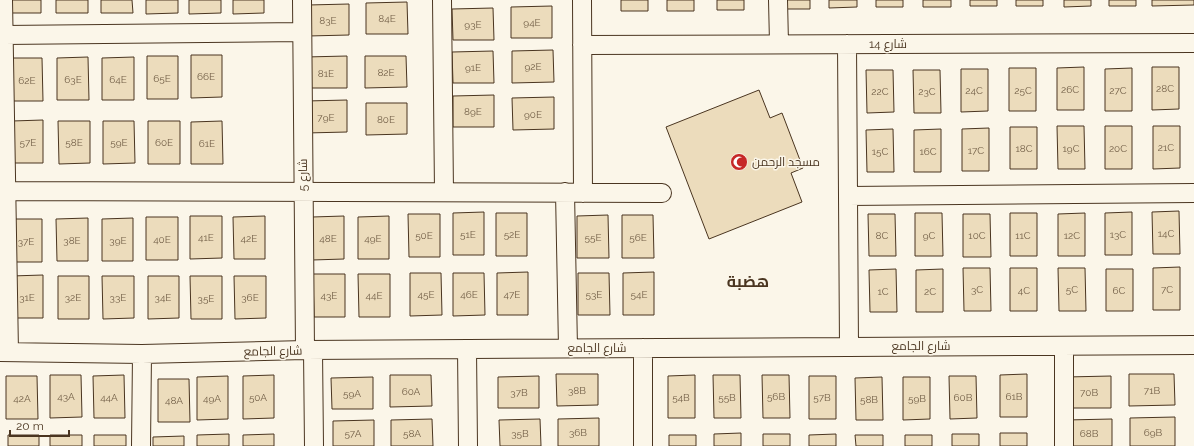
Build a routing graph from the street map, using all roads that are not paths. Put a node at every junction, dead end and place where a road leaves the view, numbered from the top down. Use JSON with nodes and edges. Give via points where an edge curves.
{"nodes":[{"id":1,"x":3,"y":0,"type":"edge"},
{"id":2,"x":302,"y":0,"type":"edge"},
{"id":3,"x":442,"y":0,"type":"edge"},
{"id":4,"x":582,"y":0,"type":"edge"},
{"id":5,"x":778,"y":0,"type":"edge"},
{"id":6,"x":302,"y":32,"type":"junction"},
{"id":7,"x":4,"y":35,"type":"junction"},
{"id":8,"x":779,"y":43,"type":"junction"},
{"id":9,"x":847,"y":44,"type":"junction"},
{"id":10,"x":582,"y":45,"type":"junction"},
{"id":11,"x":1193,"y":46,"type":"edge"},
{"id":12,"x":7,"y":191,"type":"junction"},
{"id":13,"x":304,"y":192,"type":"junction"},
{"id":14,"x":444,"y":192,"type":"junction"},
{"id":15,"x":565,"y":192,"type":"junction"},
{"id":16,"x":583,"y":193,"type":"junction"},
{"id":17,"x":662,"y":193,"type":"dead end"},
{"id":18,"x":1194,"y":193,"type":"edge"},
{"id":19,"x":848,"y":196,"type":"junction"},
{"id":20,"x":1194,"y":345,"type":"edge"},
{"id":21,"x":1064,"y":346,"type":"junction"},
{"id":22,"x":849,"y":347,"type":"junction"},
{"id":23,"x":568,"y":348,"type":"junction"},
{"id":24,"x":643,"y":348,"type":"junction"},
{"id":25,"x":467,"y":349,"type":"junction"},
{"id":26,"x":309,"y":350,"type":"junction"},
{"id":27,"x":4,"y":352,"type":"edge"},
{"id":28,"x":142,"y":354,"type":"junction"},
{"id":29,"x":141,"y":446,"type":"edge"},
{"id":30,"x":314,"y":446,"type":"edge"},
{"id":31,"x":468,"y":446,"type":"edge"},
{"id":32,"x":643,"y":446,"type":"edge"},
{"id":33,"x":1064,"y":446,"type":"edge"}],
"edges":[{"from":1,"to":7,"type":"street"},
{"from":2,"to":6,"type":"street","name":"شارع 5"},
{"from":3,"to":14,"type":"street"},
{"from":4,"to":10,"type":"street"},
{"from":5,"to":8,"type":"street"},
{"from":6,"to":7,"type":"street"},
{"from":6,"to":13,"type":"street","name":"شارع 5"},
{"from":7,"to":12,"type":"street"},
{"from":8,"to":9,"type":"street","name":"شارع 14"},
{"from":8,"to":10,"type":"street","name":"شارع 14"},
{"from":9,"to":11,"type":"street","name":"شارع 14"},
{"from":9,"to":19,"type":"street"},
{"from":10,"to":16,"type":"street"},
{"from":12,"to":13,"type":"street"},
{"from":12,"to":27,"type":"street"},
{"from":13,"to":14,"type":"street"},
{"from":13,"to":26,"type":"street","name":"شارع 5"},
{"from":14,"to":15,"type":"street"},
{"from":15,"to":16,"type":"street"},
{"from":15,"to":23,"type":"street"},
{"from":16,"to":17,"type":"street"},
{"from":18,"to":19,"type":"street"},
{"from":19,"to":22,"type":"street"},
{"from":20,"to":21,"type":"street","name":"شارع الجامع"},
{"from":21,"to":22,"type":"street","name":"شارع الجامع"},
{"from":21,"to":33,"type":"street"},
{"from":22,"to":24,"type":"street","name":"شارع الجامع"},
{"from":23,"to":24,"type":"street","name":"شارع الجامع"},
{"from":23,"to":25,"type":"street","name":"شارع الجامع"},
{"from":24,"to":32,"type":"street"},
{"from":25,"to":26,"type":"street","name":"شارع الجامع"},
{"from":25,"to":31,"type":"street"},
{"from":26,"to":28,"type":"street","name":"شارع الجامع"},
{"from":26,"to":30,"type":"street","name":"شارع 5"},
{"from":27,"to":28,"type":"street","name":"شارع الجامع"},
{"from":28,"to":29,"type":"street"}]}
